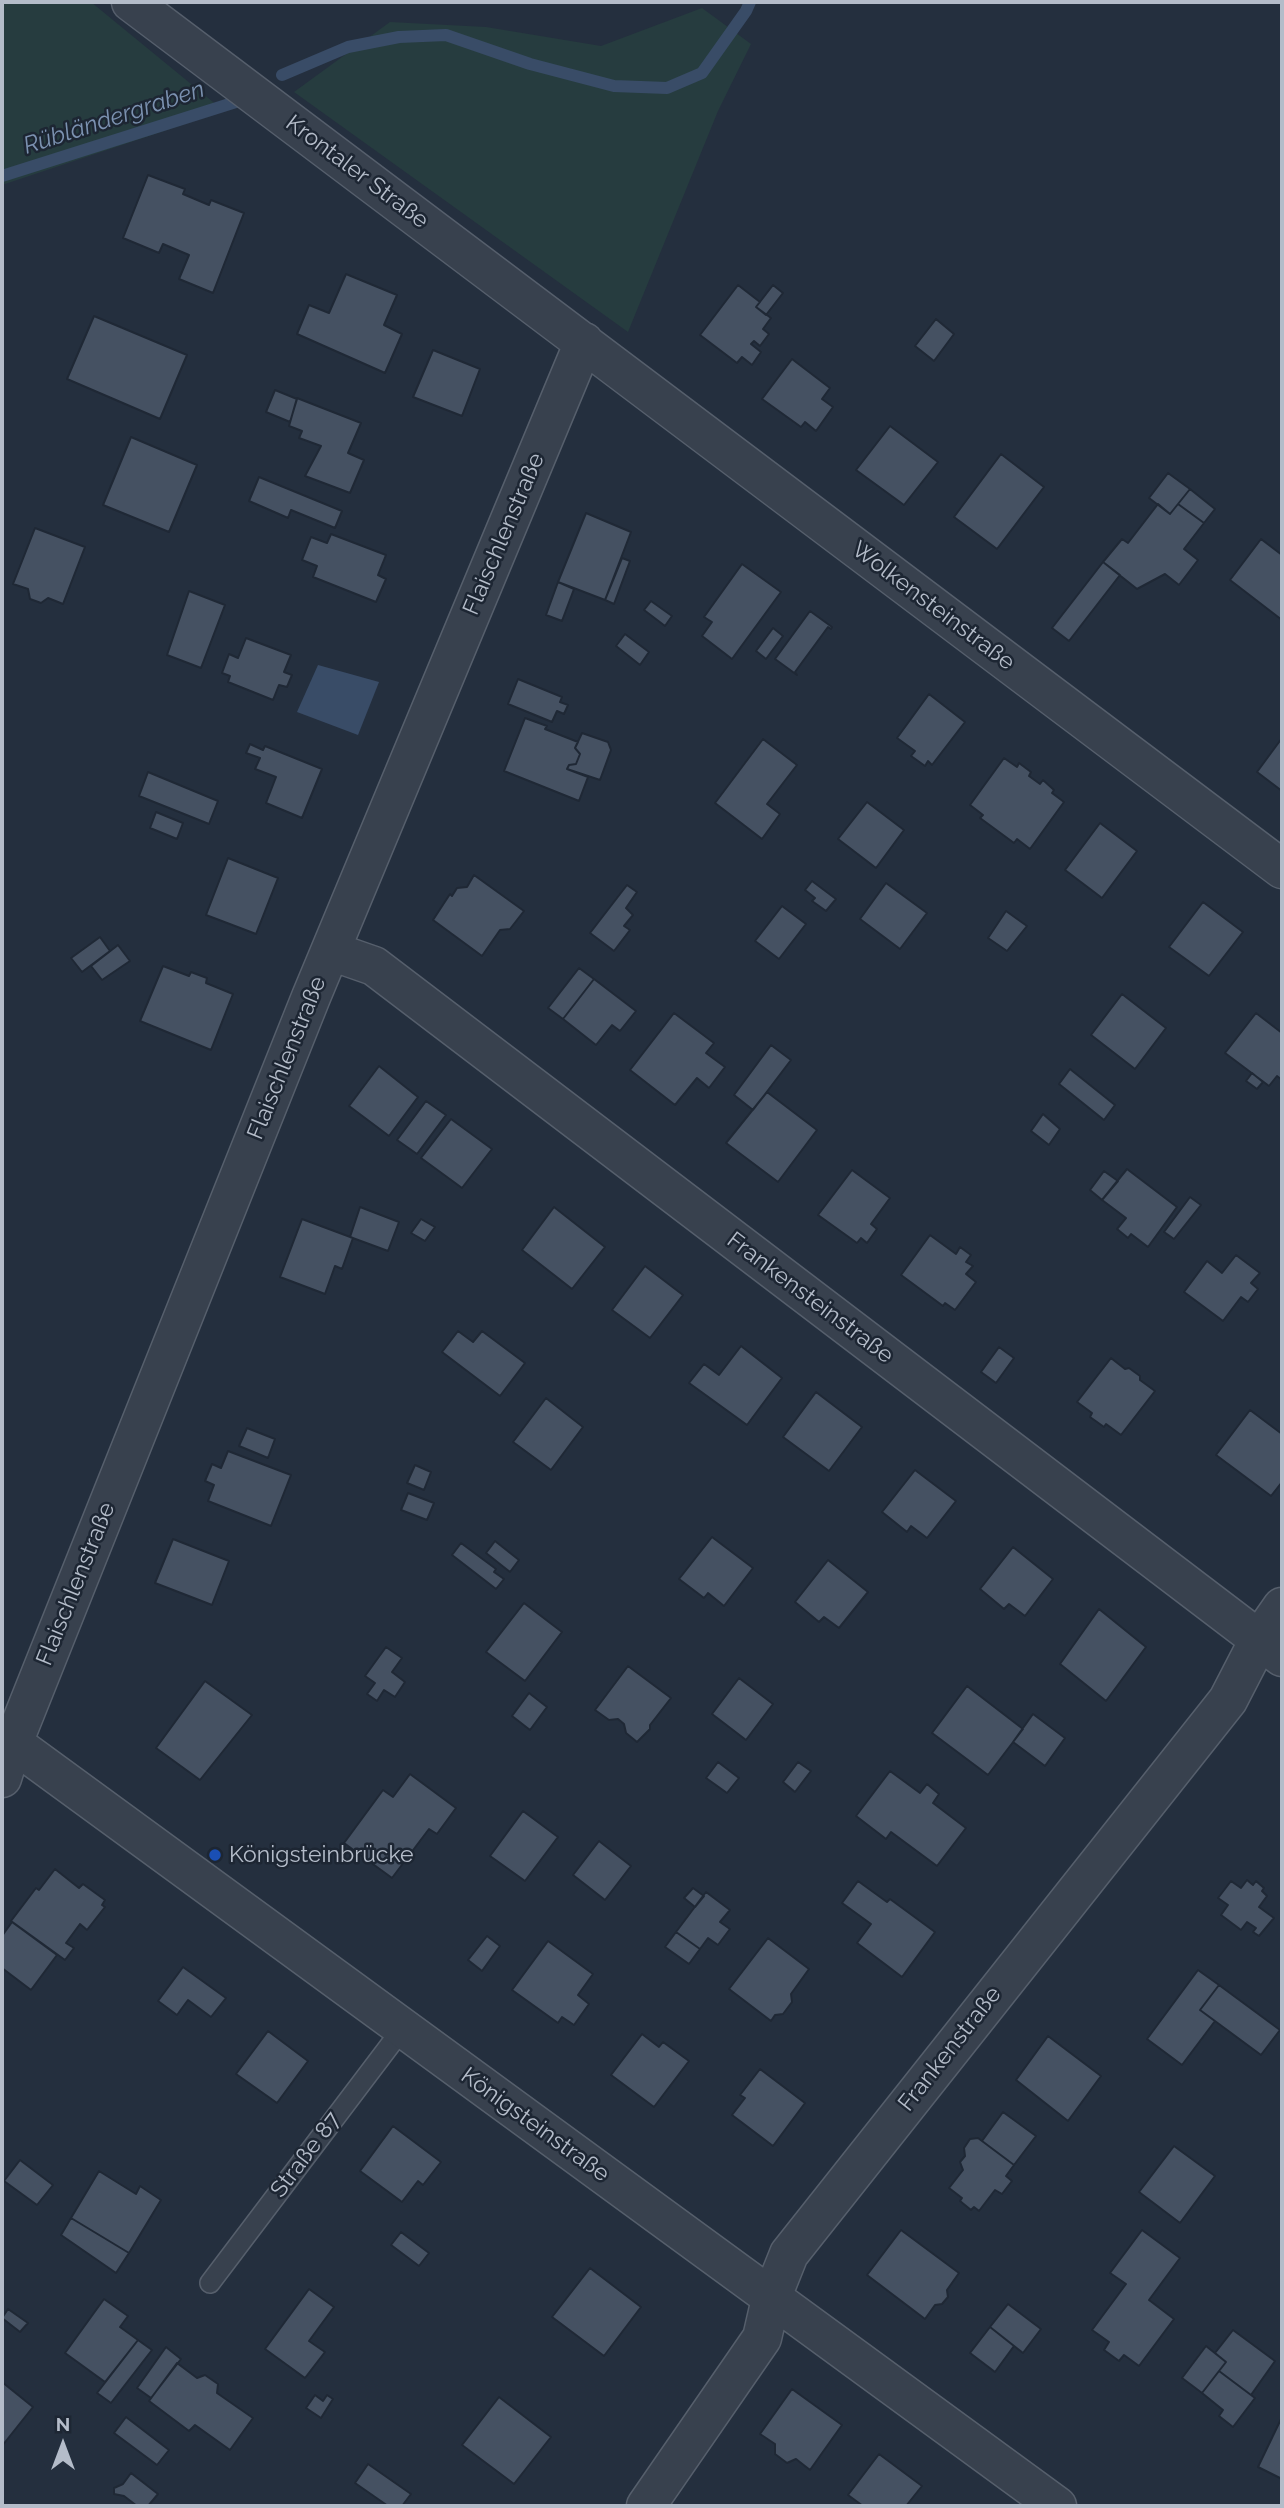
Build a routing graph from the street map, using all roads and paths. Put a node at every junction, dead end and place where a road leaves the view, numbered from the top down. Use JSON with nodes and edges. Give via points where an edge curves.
{"nodes":[{"id":1,"x":131,"y":2,"type":"edge"},
{"id":2,"x":584,"y":342,"type":"junction"},
{"id":3,"x":1282,"y":869,"type":"edge"},
{"id":4,"x":331,"y":951,"type":"junction"},
{"id":5,"x":1282,"y":1607,"type":"edge"},
{"id":6,"x":1271,"y":1648,"type":"edge"},
{"id":7,"x":7,"y":1760,"type":"edge"},
{"id":8,"x":403,"y":2028,"type":"junction"},
{"id":9,"x":210,"y":2283,"type":"dead end"},
{"id":10,"x":771,"y":2299,"type":"junction"},
{"id":11,"x":646,"y":2506,"type":"edge"},
{"id":12,"x":1057,"y":2506,"type":"edge"}],
"edges":[{"from":1,"to":2,"type":"street","name":"Krontaler Straße"},
{"from":2,"to":3,"type":"street","name":"Wolkensteinstraße"},
{"from":2,"to":4,"type":"street","name":"Flaischlenstraße"},
{"from":4,"to":6,"type":"street","name":"Frankensteinstraße","via":[[374,966]]},
{"from":4,"to":7,"type":"street","name":"Flaischlenstraße"},
{"from":5,"to":6,"type":"street","name":"Frankenstraße"},
{"from":6,"to":10,"type":"street","name":"Frankenstraße","via":[[789,2254]]},
{"from":7,"to":8,"type":"street","name":"Königsteinstraße"},
{"from":8,"to":9,"type":"lane","name":"Straße 87"},
{"from":8,"to":10,"type":"street","name":"Königsteinstraße"},
{"from":10,"to":11,"type":"street","name":"Frankenstraße","via":[[762,2338]]},
{"from":10,"to":12,"type":"street","name":"Königsteinstraße"}]}
